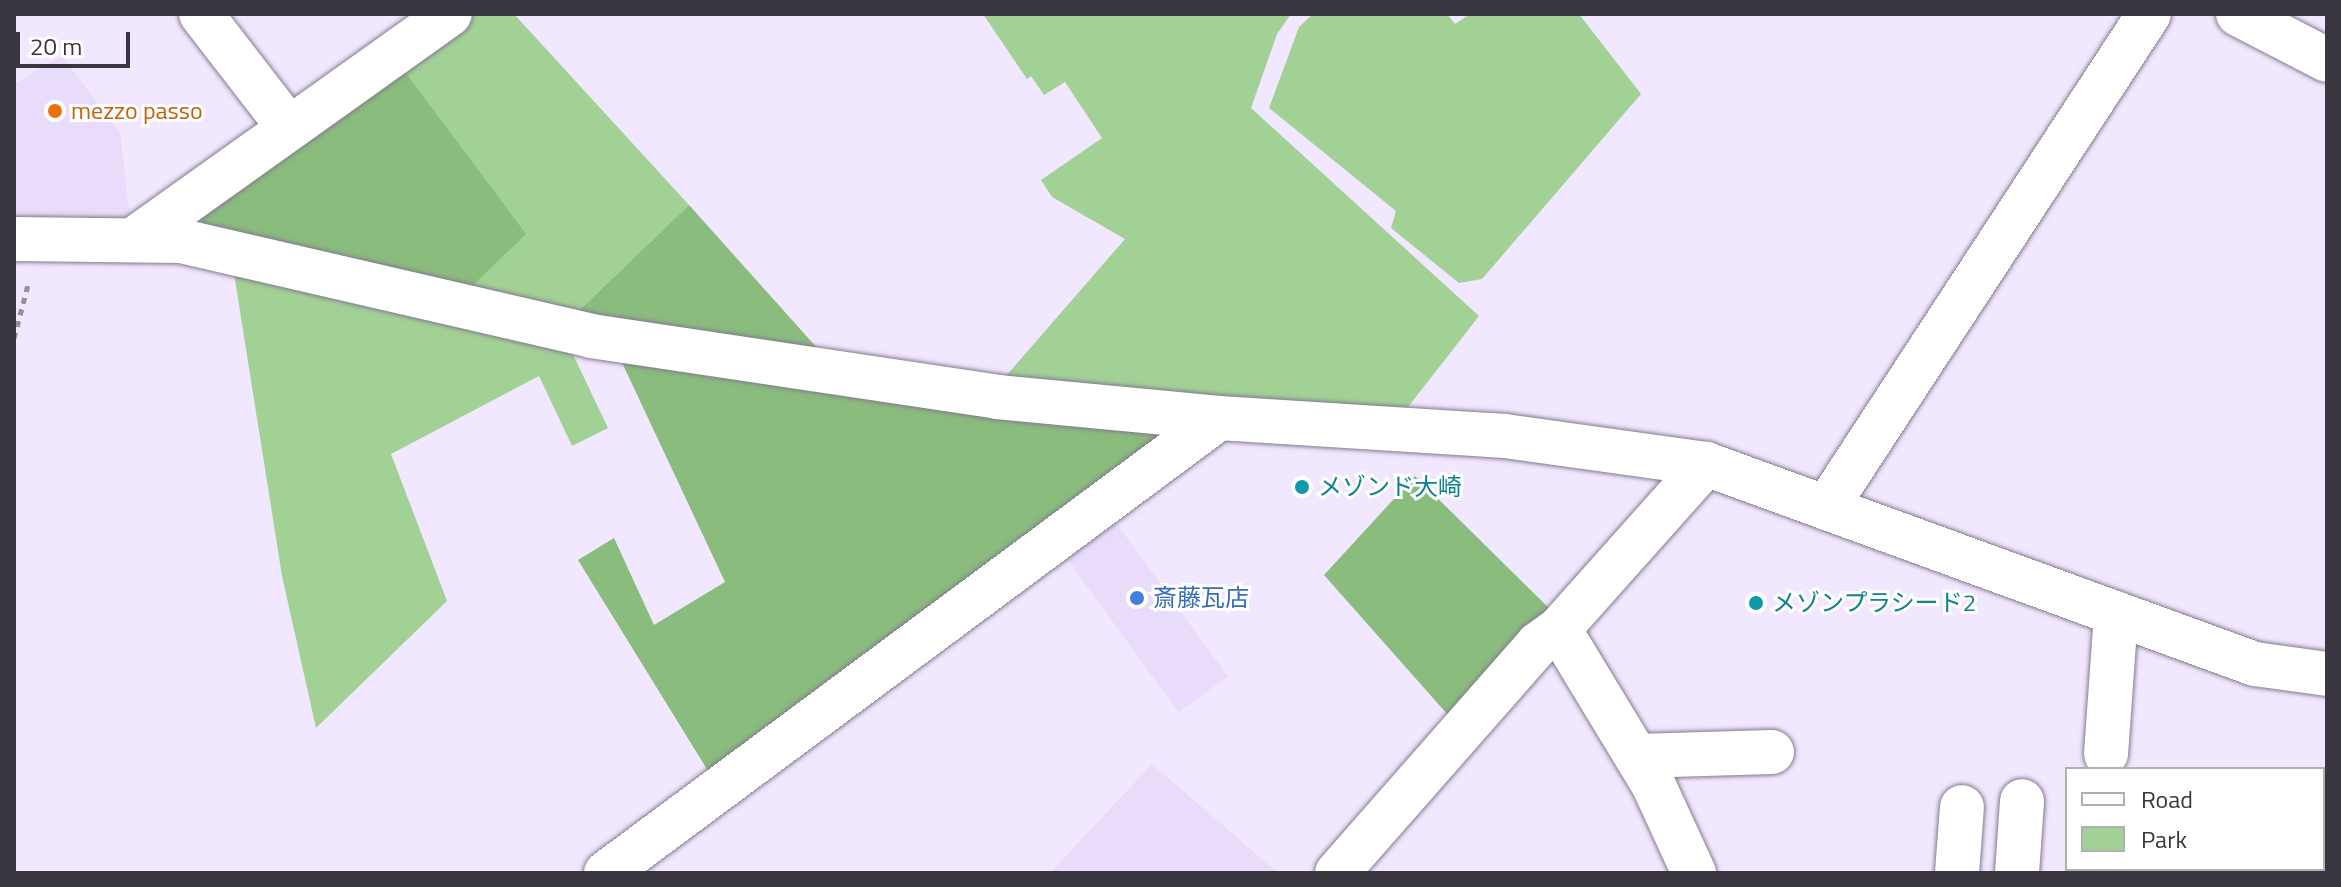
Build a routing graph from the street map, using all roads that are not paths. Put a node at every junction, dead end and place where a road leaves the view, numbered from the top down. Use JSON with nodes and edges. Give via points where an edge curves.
{"nodes":[{"id":1,"x":201,"y":14,"type":"edge"},
{"id":2,"x":450,"y":14,"type":"edge"},
{"id":3,"x":2149,"y":14,"type":"edge"},
{"id":4,"x":2238,"y":14,"type":"edge"},
{"id":5,"x":2327,"y":60,"type":"edge"},
{"id":6,"x":289,"y":128,"type":"junction"},
{"id":7,"x":24,"y":240,"type":"edge"},
{"id":8,"x":133,"y":240,"type":"junction"},
{"id":9,"x":1219,"y":418,"type":"junction"},
{"id":10,"x":1706,"y":464,"type":"junction"},
{"id":11,"x":1826,"y":508,"type":"junction"},
{"id":12,"x":2116,"y":613,"type":"junction"},
{"id":13,"x":1559,"y":629,"type":"junction"},
{"id":14,"x":2327,"y":674,"type":"edge"},
{"id":15,"x":1772,"y":752,"type":"dead end"},
{"id":16,"x":2106,"y":754,"type":"dead end"},
{"id":17,"x":1637,"y":756,"type":"junction"},
{"id":18,"x":2022,"y":801,"type":"dead end"},
{"id":19,"x":1962,"y":807,"type":"dead end"},
{"id":20,"x":606,"y":873,"type":"edge"},
{"id":21,"x":1337,"y":873,"type":"edge"},
{"id":22,"x":1694,"y":873,"type":"edge"},
{"id":23,"x":1957,"y":873,"type":"edge"},
{"id":24,"x":2017,"y":873,"type":"edge"}],
"edges":[{"from":1,"to":6,"type":"street"},
{"from":2,"to":6,"type":"street"},
{"from":3,"to":11,"type":"street"},
{"from":4,"to":5,"type":"street"},
{"from":6,"to":8,"type":"street"},
{"from":7,"to":8,"type":"street"},
{"from":8,"to":9,"type":"street","via":[[181,241],[591,336],[997,397]]},
{"from":9,"to":10,"type":"street","via":[[1505,436]]},
{"from":9,"to":20,"type":"street"},
{"from":10,"to":11,"type":"street"},
{"from":10,"to":13,"type":"street"},
{"from":11,"to":12,"type":"street"},
{"from":12,"to":14,"type":"street","via":[[2255,664]]},
{"from":12,"to":16,"type":"street"},
{"from":13,"to":17,"type":"street"},
{"from":13,"to":21,"type":"street","via":[[1538,644]]},
{"from":15,"to":17,"type":"street"},
{"from":17,"to":22,"type":"street"},
{"from":18,"to":24,"type":"street"},
{"from":19,"to":23,"type":"street"}]}
